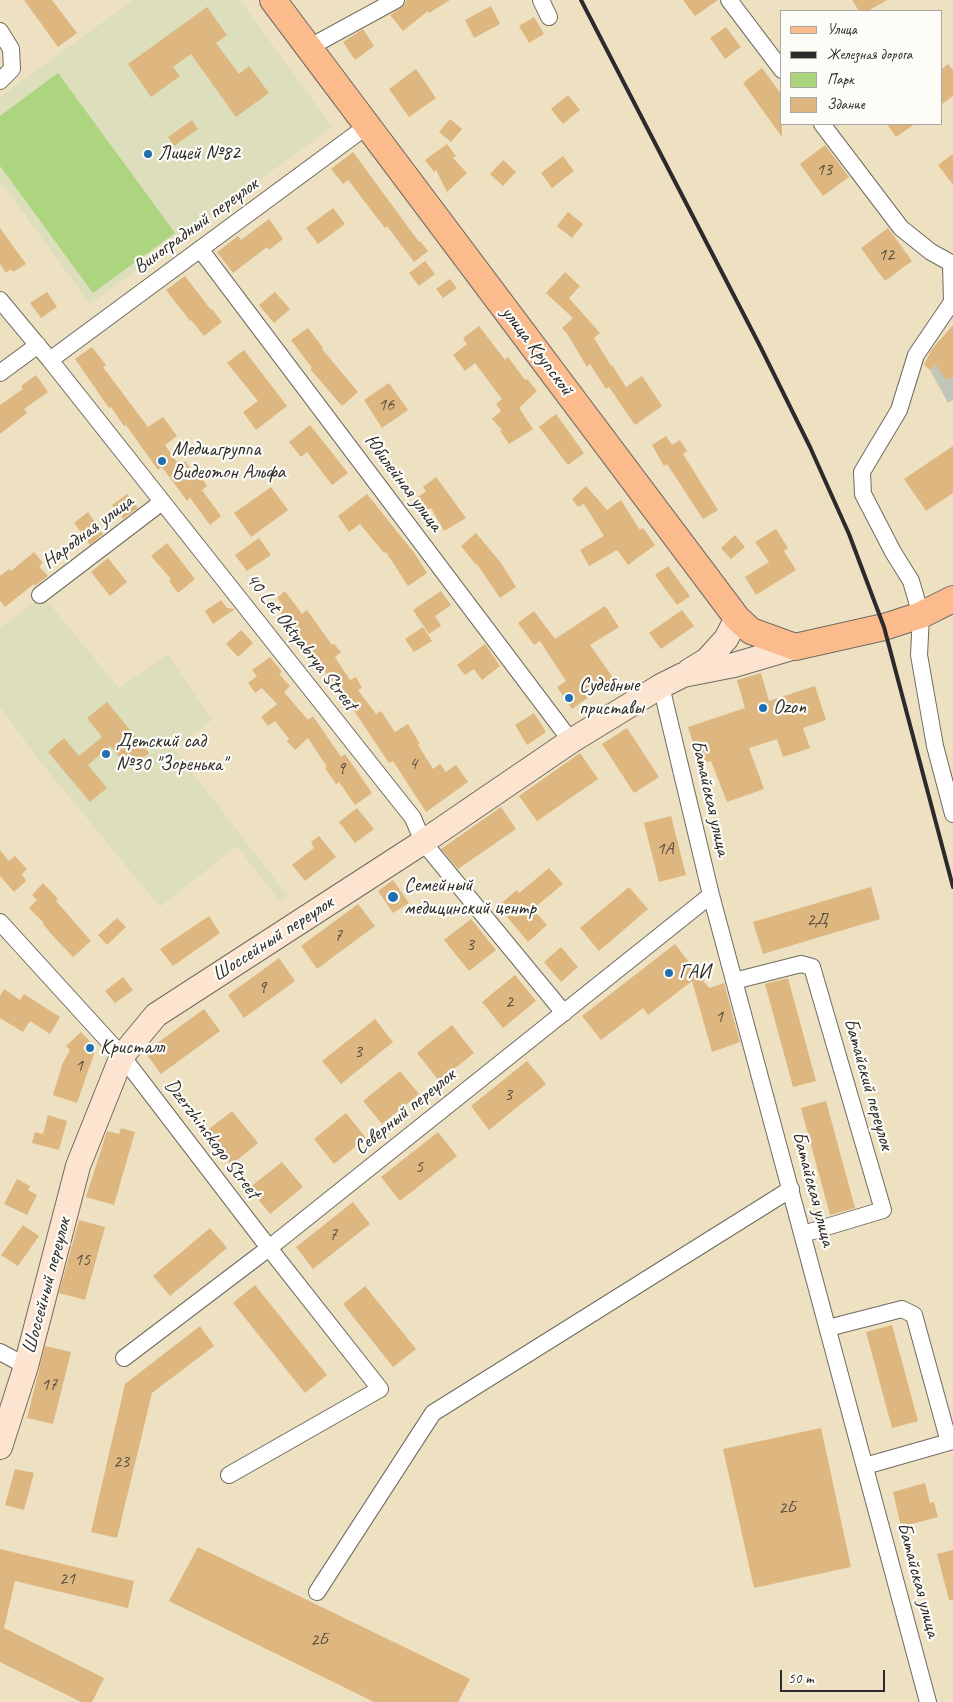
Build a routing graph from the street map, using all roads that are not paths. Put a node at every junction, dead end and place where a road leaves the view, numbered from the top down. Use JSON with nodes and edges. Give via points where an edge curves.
{"nodes":[{"id":1,"x":273,"y":0,"type":"edge"},
{"id":2,"x":396,"y":0,"type":"edge"},
{"id":3,"x":541,"y":0,"type":"edge"},
{"id":4,"x":729,"y":0,"type":"edge"},
{"id":5,"x":549,"y":17,"type":"dead end"},
{"id":6,"x":0,"y":31,"type":"edge"},
{"id":7,"x":308,"y":48,"type":"junction"},
{"id":8,"x":780,"y":67,"type":"edge"},
{"id":9,"x":0,"y":80,"type":"edge"},
{"id":10,"x":823,"y":125,"type":"edge"},
{"id":11,"x":367,"y":126,"type":"junction"},
{"id":12,"x":200,"y":250,"type":"junction"},
{"id":13,"x":0,"y":300,"type":"edge"},
{"id":14,"x":38,"y":345,"type":"junction"},
{"id":15,"x":50,"y":360,"type":"junction"},
{"id":16,"x":0,"y":373,"type":"edge"},
{"id":17,"x":162,"y":502,"type":"junction"},
{"id":18,"x":40,"y":595,"type":"dead end"},
{"id":19,"x":953,"y":599,"type":"edge"},
{"id":20,"x":921,"y":615,"type":"junction"},
{"id":21,"x":737,"y":618,"type":"junction"},
{"id":22,"x":796,"y":648,"type":"junction"},
{"id":23,"x":683,"y":675,"type":"junction"},
{"id":24,"x":661,"y":686,"type":"junction"},
{"id":25,"x":571,"y":741,"type":"junction"},
{"id":26,"x":953,"y":814,"type":"edge"},
{"id":27,"x":423,"y":842,"type":"junction"},
{"id":28,"x":711,"y":896,"type":"junction"},
{"id":29,"x":0,"y":922,"type":"edge"},
{"id":30,"x":734,"y":981,"type":"junction"},
{"id":31,"x":564,"y":1012,"type":"junction"},
{"id":32,"x":122,"y":1056,"type":"junction"},
{"id":33,"x":791,"y":1189,"type":"junction"},
{"id":34,"x":803,"y":1234,"type":"junction"},
{"id":35,"x":269,"y":1248,"type":"junction"},
{"id":36,"x":828,"y":1328,"type":"junction"},
{"id":37,"x":0,"y":1352,"type":"edge"},
{"id":38,"x":124,"y":1358,"type":"dead end"},
{"id":39,"x":26,"y":1366,"type":"junction"},
{"id":40,"x":951,"y":1441,"type":"edge"},
{"id":41,"x":0,"y":1447,"type":"edge"},
{"id":42,"x":865,"y":1466,"type":"junction"},
{"id":43,"x":229,"y":1475,"type":"dead end"},
{"id":44,"x":317,"y":1592,"type":"dead end"},
{"id":45,"x":928,"y":1702,"type":"edge"}],
"edges":[{"from":1,"to":7,"type":"main road","name":"улица Крупской"},
{"from":2,"to":7,"type":"street"},
{"from":3,"to":5,"type":"street"},
{"from":4,"to":8,"type":"street"},
{"from":6,"to":9,"type":"street","via":[[11,49],[12,69]]},
{"from":7,"to":11,"type":"main road","name":"улица Крупской"},
{"from":10,"to":20,"type":"street","via":[[901,228],[951,263],[952,302],[916,355],[899,410],[862,472],[863,494],[911,582]]},
{"from":11,"to":12,"type":"street","name":"Виноградный переулок"},
{"from":11,"to":21,"type":"main road","name":"улица Крупской"},
{"from":12,"to":15,"type":"street","name":"Виноградный переулок"},
{"from":12,"to":25,"type":"street","name":"Юбилейная улица"},
{"from":13,"to":14,"type":"street","name":"40 Let Oktyabrya Street"},
{"from":14,"to":15,"type":"street","name":"40 Let Oktyabrya Street"},
{"from":14,"to":16,"type":"street"},
{"from":15,"to":17,"type":"street","name":"40 Let Oktyabrya Street"},
{"from":17,"to":18,"type":"street","name":"Народная улица"},
{"from":17,"to":27,"type":"street","name":"40 Let Oktyabrya Street","via":[[413,818]]},
{"from":19,"to":20,"type":"main road"},
{"from":20,"to":22,"type":"main road"},
{"from":20,"to":26,"type":"street","via":[[919,655],[934,746]]},
{"from":21,"to":22,"type":"main road","name":"улица Крупской","via":[[752,631]]},
{"from":21,"to":23,"type":"main road","via":[[726,639],[707,660]]},
{"from":22,"to":23,"type":"main road","name":"Шоссейный переулок"},
{"from":23,"to":24,"type":"main road","name":"Шоссейный переулок"},
{"from":24,"to":25,"type":"main road","name":"Шоссейный переулок"},
{"from":24,"to":28,"type":"street","name":"Батайская улица"},
{"from":25,"to":27,"type":"main road","name":"Шоссейный переулок"},
{"from":27,"to":31,"type":"street","name":"40 Let Oktyabrya Street"},
{"from":27,"to":32,"type":"main road","name":"Шоссейный переулок","via":[[156,1015]]},
{"from":28,"to":30,"type":"street","name":"Батайская улица"},
{"from":28,"to":31,"type":"street","name":"Северный переулок"},
{"from":29,"to":32,"type":"street","name":"Dzerzhinskogo Street"},
{"from":30,"to":33,"type":"street","name":"Батайская улица"},
{"from":30,"to":34,"type":"street","name":"Батайский переулок","via":[[802,964],[812,967],[883,1210]]},
{"from":31,"to":35,"type":"street","name":"Северный переулок"},
{"from":32,"to":35,"type":"street","name":"Dzerzhinskogo Street"},
{"from":32,"to":39,"type":"main road","name":"Шоссейный переулок","via":[[78,1166]]},
{"from":33,"to":34,"type":"street","name":"Батайская улица"},
{"from":33,"to":44,"type":"street","via":[[433,1413]]},
{"from":34,"to":36,"type":"street","name":"Батайская улица"},
{"from":35,"to":38,"type":"street","name":"Северный переулок"},
{"from":35,"to":43,"type":"street","name":"Dzerzhinskogo Street","via":[[380,1389]]},
{"from":36,"to":40,"type":"street","via":[[902,1309],[914,1315]]},
{"from":36,"to":42,"type":"street","name":"Батайская улица"},
{"from":37,"to":39,"type":"street"},
{"from":39,"to":41,"type":"main road","name":"Шоссейный переулок"},
{"from":40,"to":42,"type":"street"},
{"from":42,"to":45,"type":"street","name":"Батайская улица"}]}
